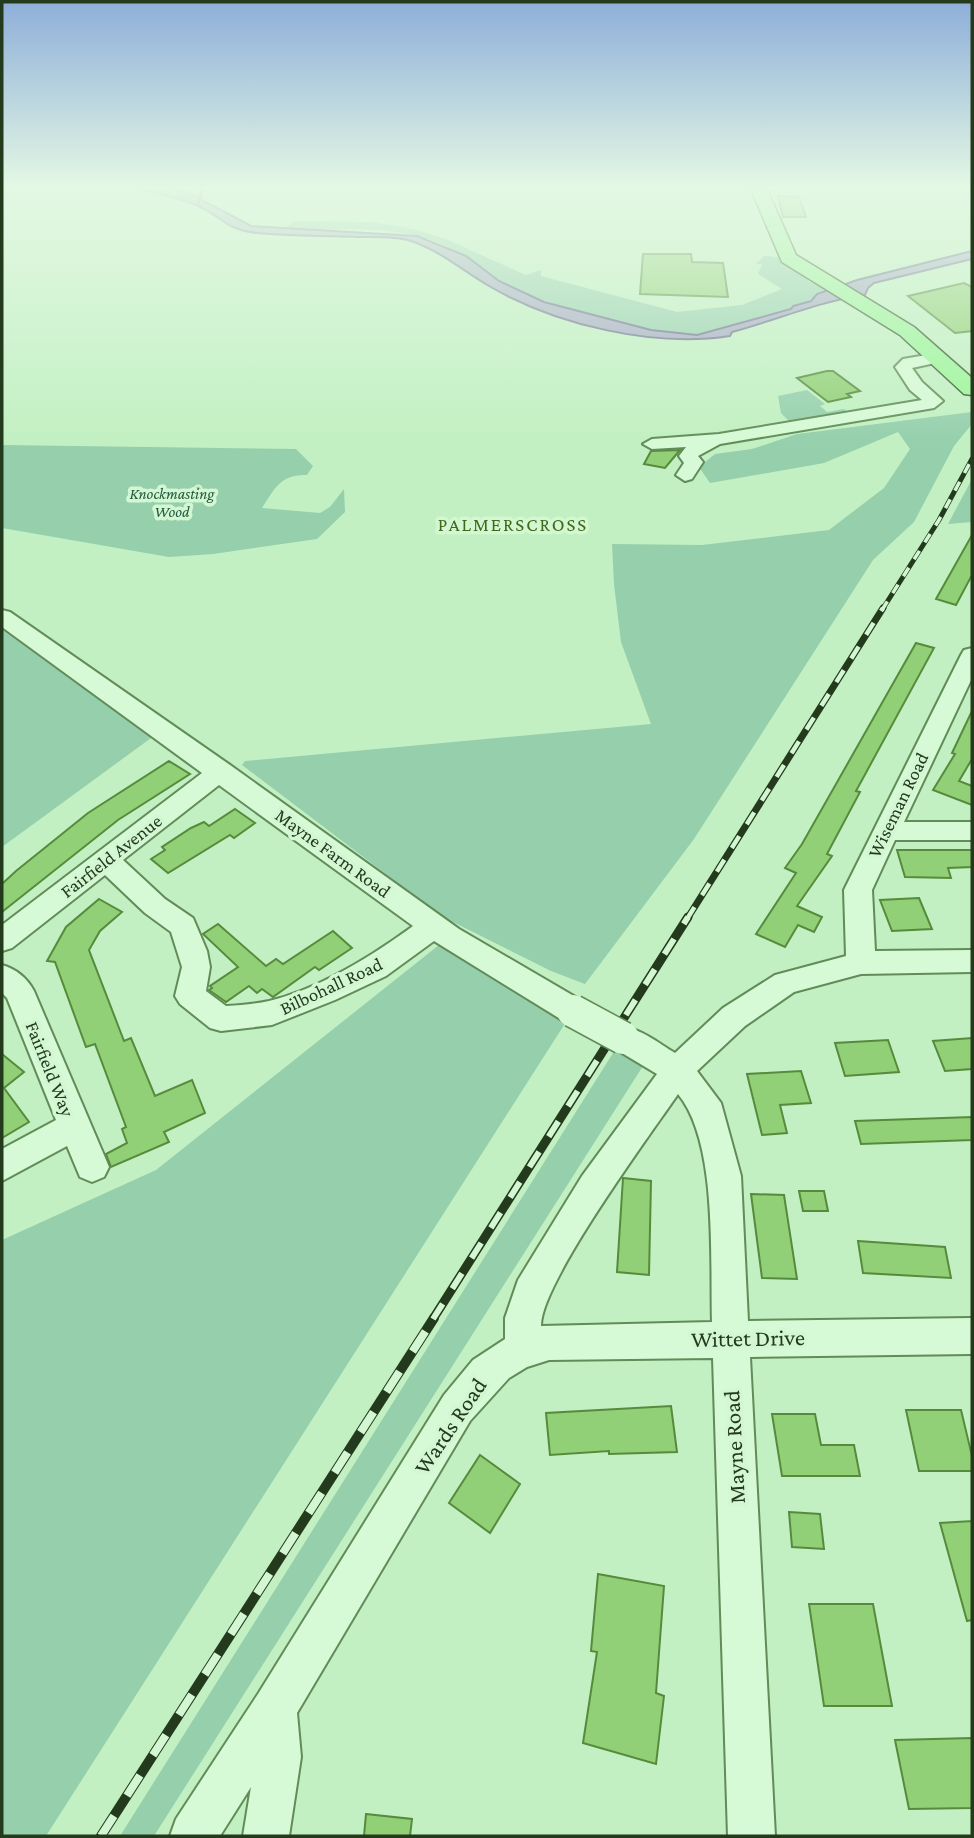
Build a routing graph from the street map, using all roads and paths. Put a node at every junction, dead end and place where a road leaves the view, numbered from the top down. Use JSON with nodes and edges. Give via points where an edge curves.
{"nodes":[{"id":1,"x":811,"y":273,"type":"edge"},
{"id":2,"x":938,"y":358,"type":"junction"},
{"id":3,"x":972,"y":389,"type":"edge"},
{"id":4,"x":719,"y":439,"type":"junction"},
{"id":5,"x":652,"y":444,"type":"dead end"},
{"id":6,"x":685,"y":475,"type":"dead end"},
{"id":7,"x":2,"y":617,"type":"edge"},
{"id":8,"x":972,"y":655,"type":"edge"},
{"id":9,"x":221,"y":771,"type":"junction"},
{"id":10,"x":885,"y":831,"type":"junction"},
{"id":11,"x":972,"y":831,"type":"edge"},
{"id":12,"x":106,"y":860,"type":"junction"},
{"id":13,"x":434,"y":926,"type":"junction"},
{"id":14,"x":2,"y":940,"type":"edge"},
{"id":15,"x":972,"y":961,"type":"edge"},
{"id":16,"x":861,"y":963,"type":"junction"},
{"id":17,"x":2,"y":976,"type":"edge"},
{"id":18,"x":677,"y":1070,"type":"junction"},
{"id":19,"x":74,"y":1126,"type":"junction"},
{"id":20,"x":2,"y":1166,"type":"edge"},
{"id":21,"x":92,"y":1167,"type":"dead end"},
{"id":22,"x":972,"y":1336,"type":"edge"},
{"id":23,"x":729,"y":1338,"type":"junction"},
{"id":24,"x":524,"y":1348,"type":"junction"},
{"id":25,"x":274,"y":1710,"type":"junction"},
{"id":26,"x":193,"y":1836,"type":"edge"},
{"id":27,"x":266,"y":1836,"type":"edge"},
{"id":28,"x":752,"y":1836,"type":"edge"}],
"edges":[{"from":1,"to":2,"type":"main road","via":[[869,305]]},
{"from":2,"to":3,"type":"main road"},
{"from":2,"to":4,"type":"street","via":[[903,367],[934,401],[928,404]]},
{"from":4,"to":5,"type":"street"},
{"from":4,"to":6,"type":"street","via":[[695,448],[688,456],[695,462]]},
{"from":7,"to":9,"type":"street","name":"Mayne Farm Road"},
{"from":8,"to":10,"type":"street","name":"Wiseman Road"},
{"from":9,"to":12,"type":"street","name":"Fairfield Avenue"},
{"from":9,"to":13,"type":"street","name":"Mayne Farm Road"},
{"from":10,"to":11,"type":"street"},
{"from":10,"to":16,"type":"street","name":"Wiseman Road","via":[[858,890]]},
{"from":12,"to":13,"type":"street","name":"Bilbohall Road","via":[[183,926],[196,967],[190,996],[220,1019],[272,1013],[325,992],[376,968]]},
{"from":12,"to":14,"type":"street","name":"Fairfield Avenue"},
{"from":13,"to":18,"type":"street","name":"Mayne Farm Road","bridge":true},
{"from":15,"to":16,"type":"street"},
{"from":16,"to":18,"type":"street","via":[[785,983],[734,1017]]},
{"from":17,"to":19,"type":"street","name":"Fairfield Way","via":[[19,991]]},
{"from":18,"to":23,"type":"street","name":"Mayne Road","via":[[705,1103],[719,1150],[724,1176]]},
{"from":18,"to":24,"type":"street","via":[[594,1186],[531,1292],[523,1318]]},
{"from":19,"to":20,"type":"street"},
{"from":19,"to":21,"type":"street","name":"Fairfield Way"},
{"from":22,"to":23,"type":"street","name":"Wittet Drive"},
{"from":23,"to":24,"type":"street","name":"Wittet Drive","via":[[549,1342]]},
{"from":23,"to":28,"type":"street","name":"Mayne Road"},
{"from":24,"to":25,"type":"street","name":"Wards Road","via":[[502,1358],[457,1408]]},
{"from":25,"to":26,"type":"street","name":"Wards Road"},
{"from":25,"to":27,"type":"street","via":[[277,1759]]}]}
